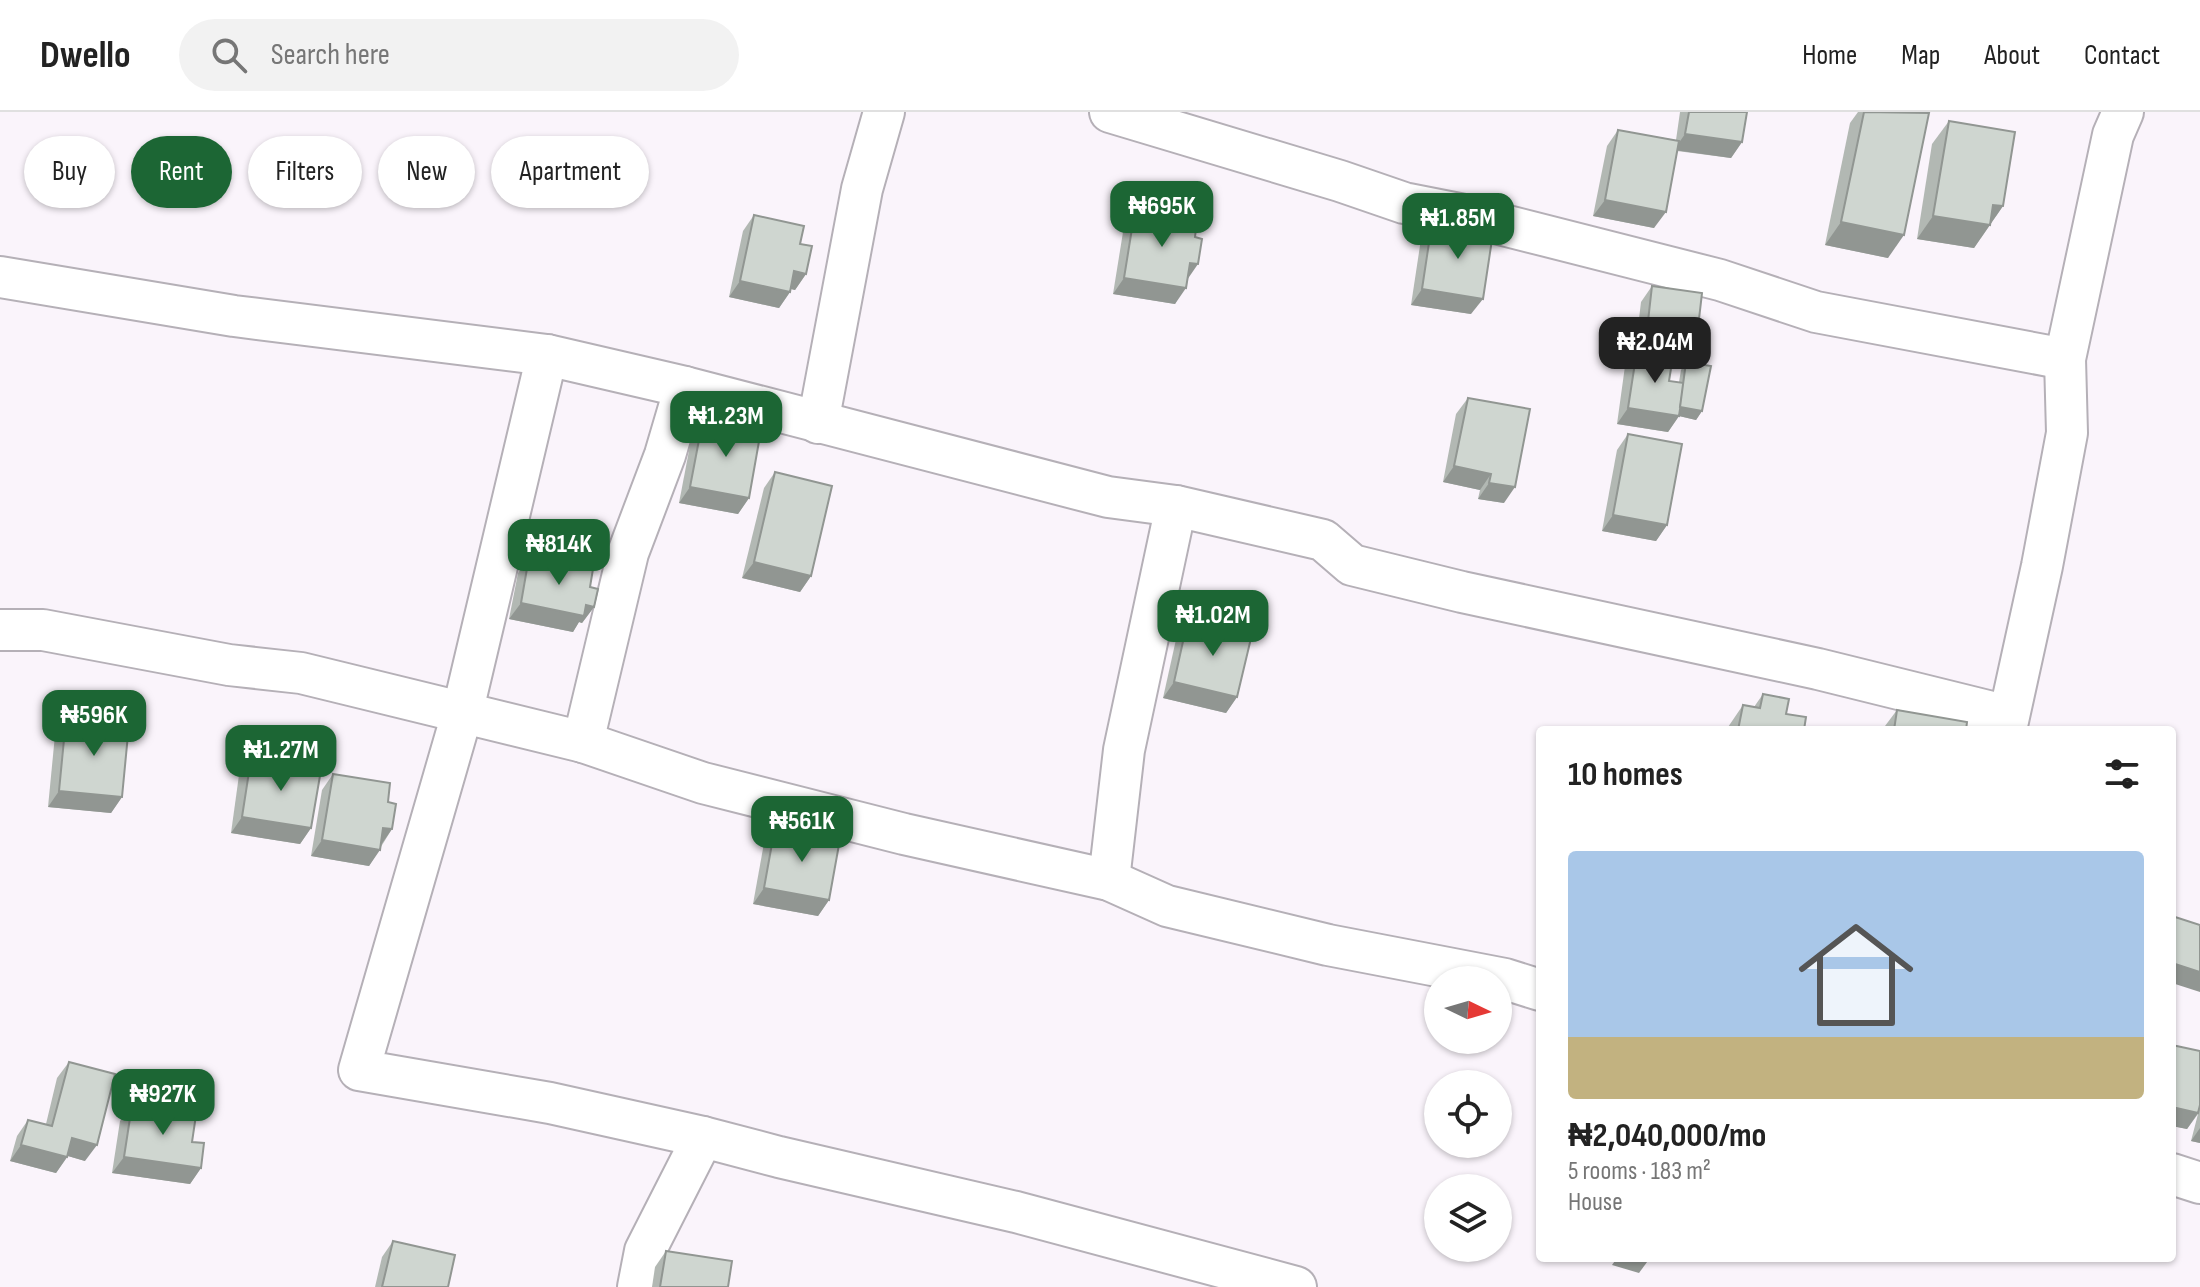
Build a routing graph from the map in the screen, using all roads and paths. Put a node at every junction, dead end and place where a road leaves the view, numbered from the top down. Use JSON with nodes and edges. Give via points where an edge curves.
{"nodes":[{"id":1,"x":884,"y":112,"type":"edge"},
{"id":2,"x":1110,"y":112,"type":"edge"},
{"id":3,"x":2123,"y":112,"type":"edge"},
{"id":4,"x":0,"y":277,"type":"edge"},
{"id":5,"x":547,"y":355,"type":"junction"},
{"id":6,"x":2065,"y":359,"type":"junction"},
{"id":7,"x":685,"y":387,"type":"junction"},
{"id":8,"x":818,"y":423,"type":"junction"},
{"id":9,"x":1176,"y":506,"type":"junction"},
{"id":10,"x":0,"y":630,"type":"edge"},
{"id":11,"x":462,"y":714,"type":"junction"},
{"id":12,"x":2007,"y":723,"type":"edge"},
{"id":13,"x":583,"y":742,"type":"junction"},
{"id":14,"x":1109,"y":880,"type":"junction"},
{"id":15,"x":1536,"y":989,"type":"edge"},
{"id":16,"x":703,"y":1137,"type":"junction"},
{"id":17,"x":2176,"y":1175,"type":"edge"},
{"id":18,"x":2200,"y":1183,"type":"edge"},
{"id":19,"x":638,"y":1287,"type":"edge"},
{"id":20,"x":1296,"y":1287,"type":"edge"}],
"edges":[{"from":1,"to":8,"type":"street","via":[[862,189]]},
{"from":2,"to":6,"type":"street","via":[[1404,203],[1720,280],[1816,312]]},
{"from":3,"to":6,"type":"street","via":[[2113,135]]},
{"from":4,"to":5,"type":"street","via":[[234,316]]},
{"from":5,"to":7,"type":"street"},
{"from":5,"to":11,"type":"street"},
{"from":6,"to":12,"type":"street","via":[[2067,433]]},
{"from":7,"to":8,"type":"street"},
{"from":7,"to":13,"type":"street","via":[[628,553]]},
{"from":8,"to":9,"type":"street","via":[[1108,497]]},
{"from":9,"to":12,"type":"street","via":[[1323,540],[1352,565],[1818,669]]},
{"from":9,"to":14,"type":"street","via":[[1124,750]]},
{"from":10,"to":11,"type":"street","via":[[43,630],[301,673]]},
{"from":11,"to":13,"type":"street"},
{"from":11,"to":16,"type":"street","via":[[359,1070],[550,1103]]},
{"from":13,"to":14,"type":"street","via":[[703,783]]},
{"from":14,"to":15,"type":"street","via":[[1167,906]]},
{"from":16,"to":19,"type":"street","via":[[645,1251]]},
{"from":16,"to":20,"type":"street"},
{"from":17,"to":18,"type":"street"}]}
